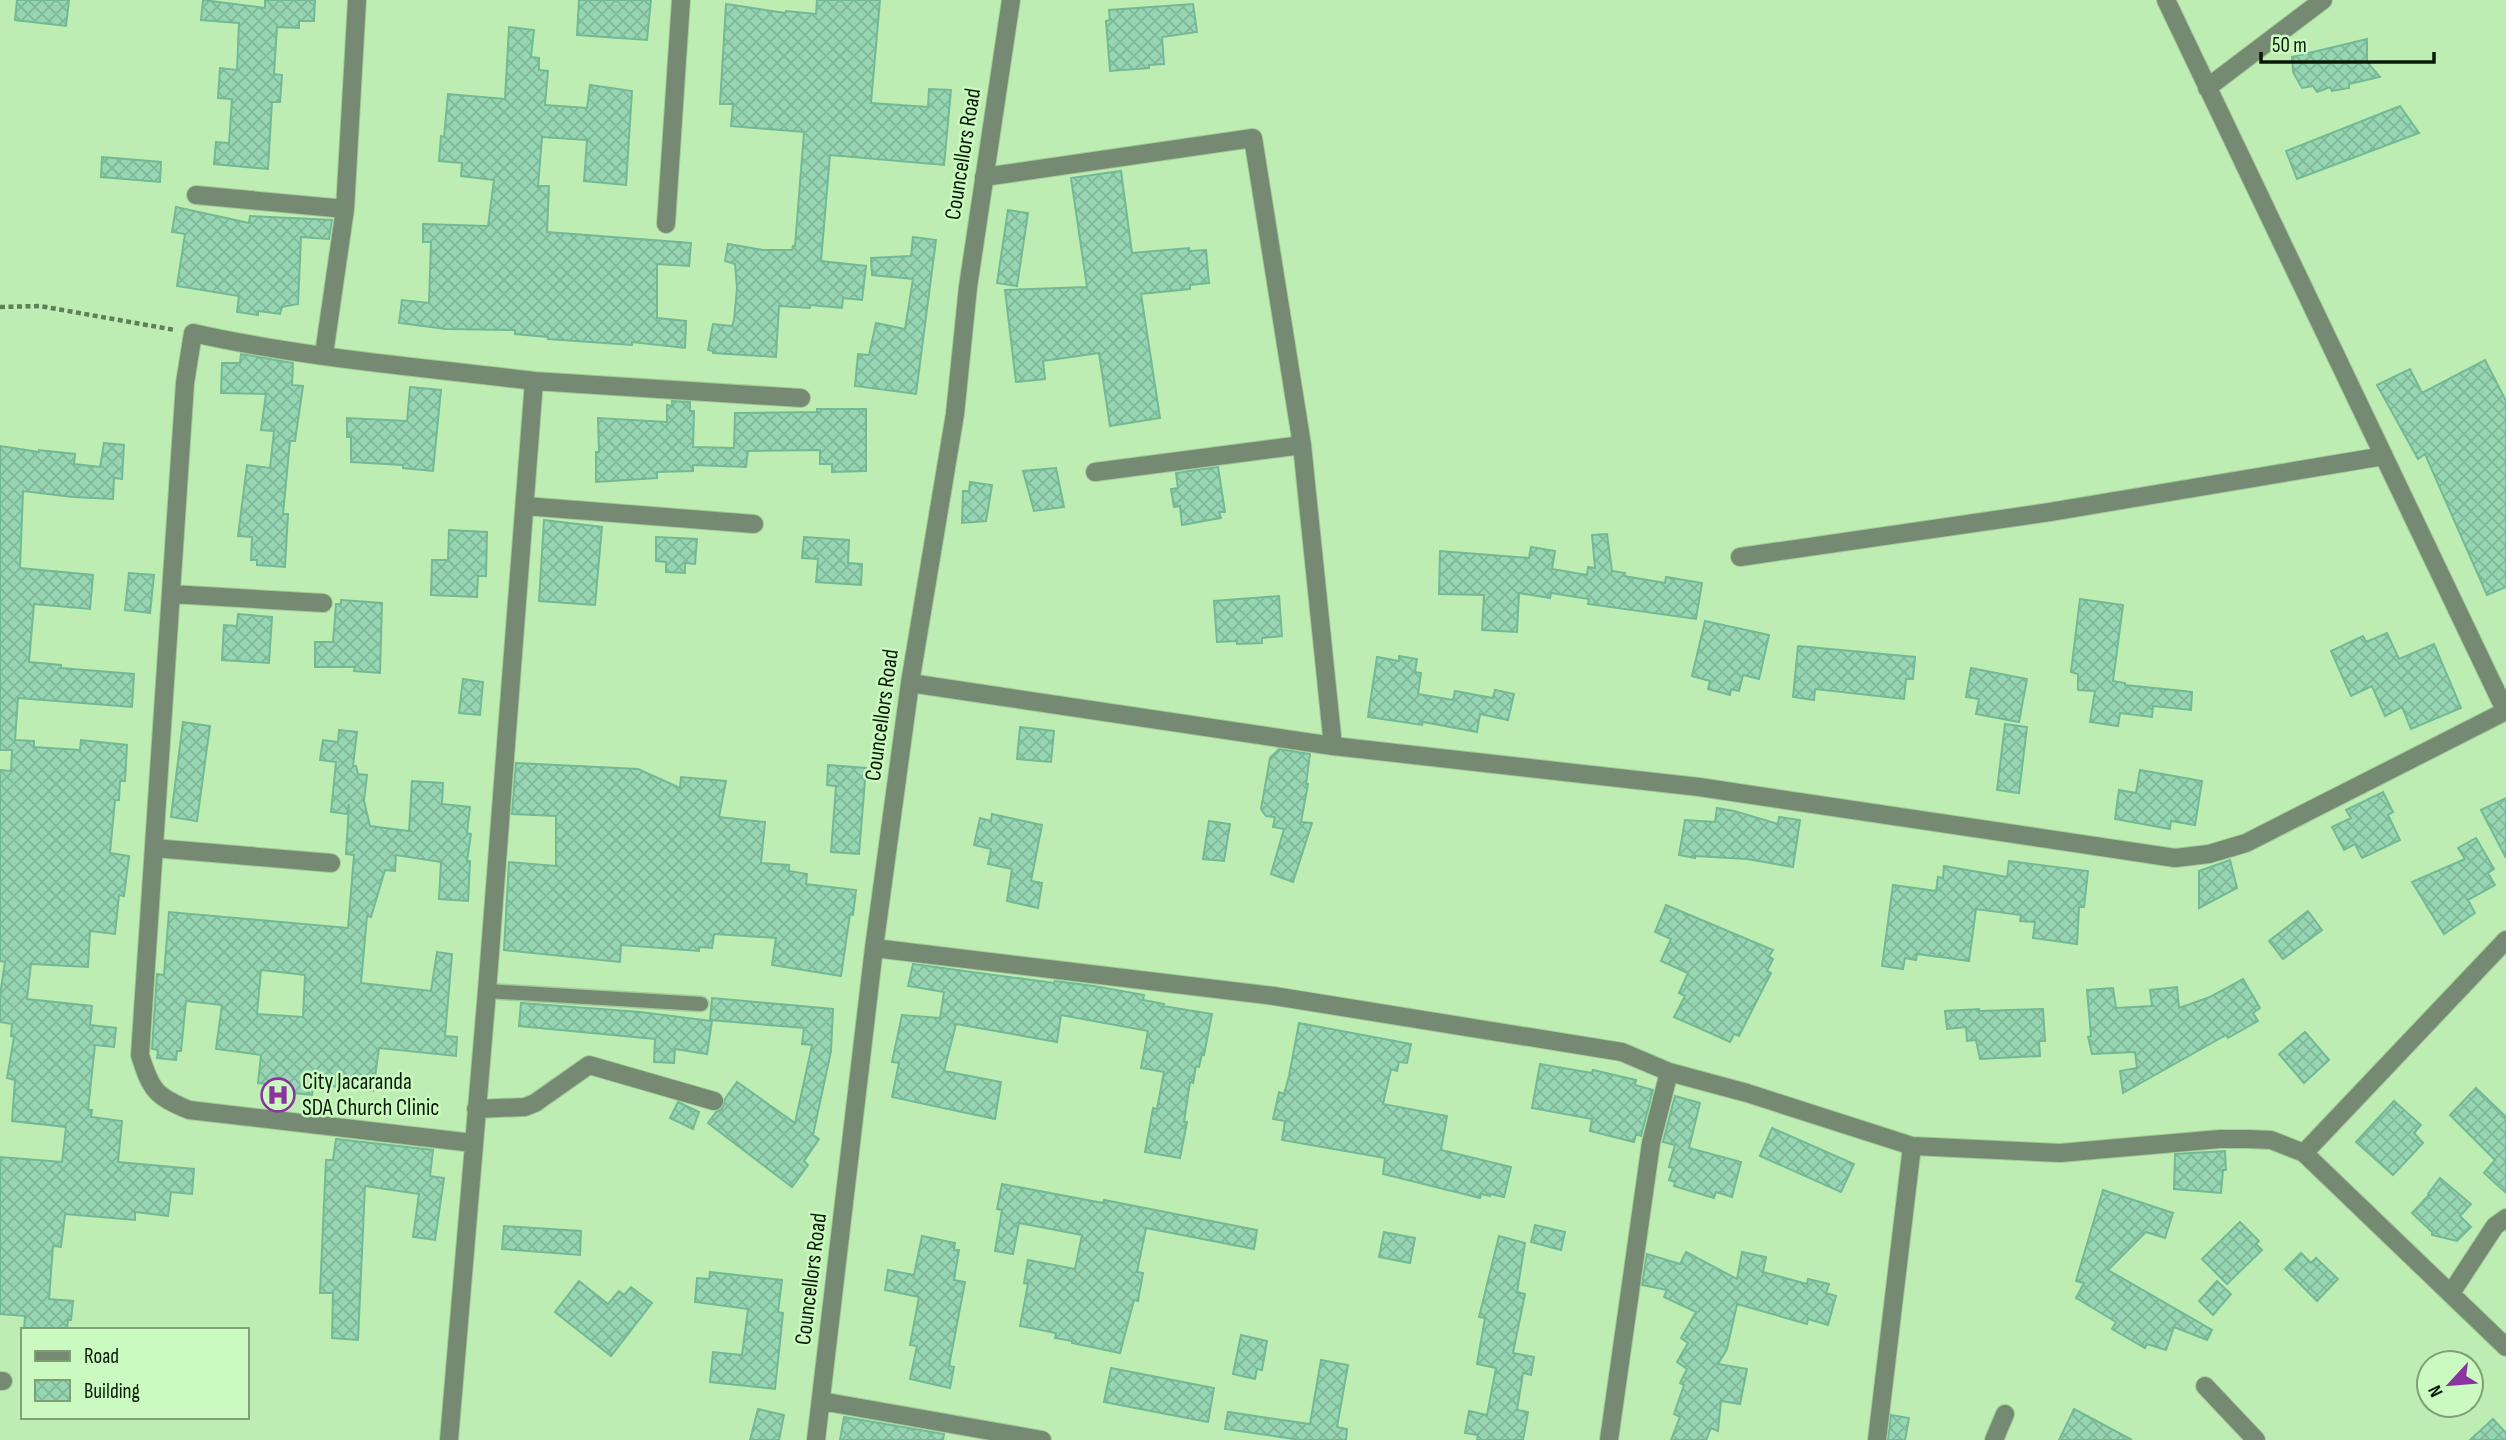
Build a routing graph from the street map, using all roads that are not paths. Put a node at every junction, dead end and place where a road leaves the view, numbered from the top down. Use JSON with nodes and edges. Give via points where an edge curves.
{"nodes":[{"id":1,"x":357,"y":0,"type":"edge"},
{"id":2,"x":681,"y":0,"type":"edge"},
{"id":3,"x":1011,"y":0,"type":"edge"},
{"id":4,"x":2166,"y":0,"type":"edge"},
{"id":5,"x":2323,"y":0,"type":"edge"},
{"id":6,"x":2207,"y":88,"type":"junction"},
{"id":7,"x":984,"y":177,"type":"junction"},
{"id":8,"x":196,"y":195,"type":"dead end"},
{"id":9,"x":345,"y":209,"type":"junction"},
{"id":10,"x":666,"y":224,"type":"dead end"},
{"id":11,"x":324,"y":354,"type":"junction"},
{"id":12,"x":534,"y":381,"type":"junction"},
{"id":13,"x":801,"y":398,"type":"dead end"},
{"id":14,"x":1302,"y":446,"type":"junction"},
{"id":15,"x":2384,"y":456,"type":"junction"},
{"id":16,"x":1095,"y":472,"type":"dead end"},
{"id":17,"x":526,"y":506,"type":"junction"},
{"id":18,"x":754,"y":524,"type":"dead end"},
{"id":19,"x":1740,"y":557,"type":"dead end"},
{"id":20,"x":171,"y":594,"type":"junction"},
{"id":21,"x":323,"y":603,"type":"dead end"},
{"id":22,"x":910,"y":683,"type":"junction"},
{"id":23,"x":2506,"y":712,"type":"edge"},
{"id":24,"x":1333,"y":746,"type":"junction"},
{"id":25,"x":154,"y":848,"type":"junction"},
{"id":26,"x":331,"y":863,"type":"dead end"},
{"id":27,"x":2506,"y":940,"type":"edge"},
{"id":28,"x":874,"y":948,"type":"junction"},
{"id":29,"x":487,"y":991,"type":"junction"},
{"id":30,"x":701,"y":1004,"type":"dead end"},
{"id":31,"x":1669,"y":1072,"type":"junction"},
{"id":32,"x":714,"y":1101,"type":"dead end"},
{"id":33,"x":476,"y":1109,"type":"junction"},
{"id":34,"x":473,"y":1143,"type":"junction"},
{"id":35,"x":1912,"y":1146,"type":"junction"},
{"id":36,"x":2304,"y":1153,"type":"junction"},
{"id":37,"x":2506,"y":1218,"type":"edge"},
{"id":38,"x":2451,"y":1293,"type":"junction"},
{"id":39,"x":2506,"y":1347,"type":"edge"},
{"id":40,"x":2205,"y":1385,"type":"dead end"},
{"id":41,"x":821,"y":1401,"type":"junction"},
{"id":42,"x":2005,"y":1414,"type":"dead end"},
{"id":43,"x":449,"y":1440,"type":"edge"},
{"id":44,"x":816,"y":1440,"type":"edge"},
{"id":45,"x":1042,"y":1440,"type":"edge"},
{"id":46,"x":1609,"y":1440,"type":"edge"},
{"id":47,"x":1877,"y":1440,"type":"edge"},
{"id":48,"x":1994,"y":1440,"type":"edge"},
{"id":49,"x":2256,"y":1440,"type":"edge"}],
"edges":[{"from":1,"to":9,"type":"street"},
{"from":2,"to":10,"type":"street"},
{"from":3,"to":7,"type":"street","name":"Councellors Road"},
{"from":4,"to":6,"type":"street"},
{"from":5,"to":6,"type":"street"},
{"from":6,"to":15,"type":"street"},
{"from":7,"to":14,"type":"street","via":[[1254,138]]},
{"from":7,"to":22,"type":"street","name":"Councellors Road","via":[[955,414]]},
{"from":8,"to":9,"type":"street"},
{"from":9,"to":11,"type":"street"},
{"from":11,"to":12,"type":"street"},
{"from":11,"to":20,"type":"street","via":[[193,333],[185,383]]},
{"from":12,"to":13,"type":"street"},
{"from":12,"to":17,"type":"street"},
{"from":14,"to":16,"type":"street"},
{"from":14,"to":24,"type":"street"},
{"from":15,"to":19,"type":"street","via":[[2050,512]]},
{"from":15,"to":23,"type":"street"},
{"from":17,"to":18,"type":"street"},
{"from":17,"to":29,"type":"street"},
{"from":20,"to":21,"type":"street"},
{"from":20,"to":25,"type":"street"},
{"from":22,"to":24,"type":"street"},
{"from":22,"to":28,"type":"street","name":"Councellors Road"},
{"from":23,"to":24,"type":"street","via":[[2246,843],[2175,858],[1699,787]]},
{"from":25,"to":26,"type":"street"},
{"from":25,"to":34,"type":"street","via":[[140,1055],[149,1084],[166,1101],[190,1111]]},
{"from":27,"to":36,"type":"street"},
{"from":28,"to":31,"type":"street","via":[[1287,998],[1622,1052]]},
{"from":28,"to":41,"type":"street","name":"Councellors Road"},
{"from":29,"to":30,"type":"lane"},
{"from":29,"to":33,"type":"street"},
{"from":31,"to":35,"type":"street"},
{"from":31,"to":46,"type":"street","via":[[1651,1143]]},
{"from":32,"to":33,"type":"street","via":[[589,1065],[525,1107]]},
{"from":33,"to":34,"type":"street"},
{"from":34,"to":43,"type":"street"},
{"from":35,"to":36,"type":"street","via":[[2060,1153],[2248,1139],[2271,1140]]},
{"from":35,"to":47,"type":"street"},
{"from":36,"to":38,"type":"street"},
{"from":37,"to":38,"type":"street","via":[[2495,1226]]},
{"from":38,"to":39,"type":"street"},
{"from":40,"to":49,"type":"street"},
{"from":41,"to":44,"type":"street","name":"Councellors Road"},
{"from":41,"to":45,"type":"street"},
{"from":42,"to":48,"type":"street"}]}
